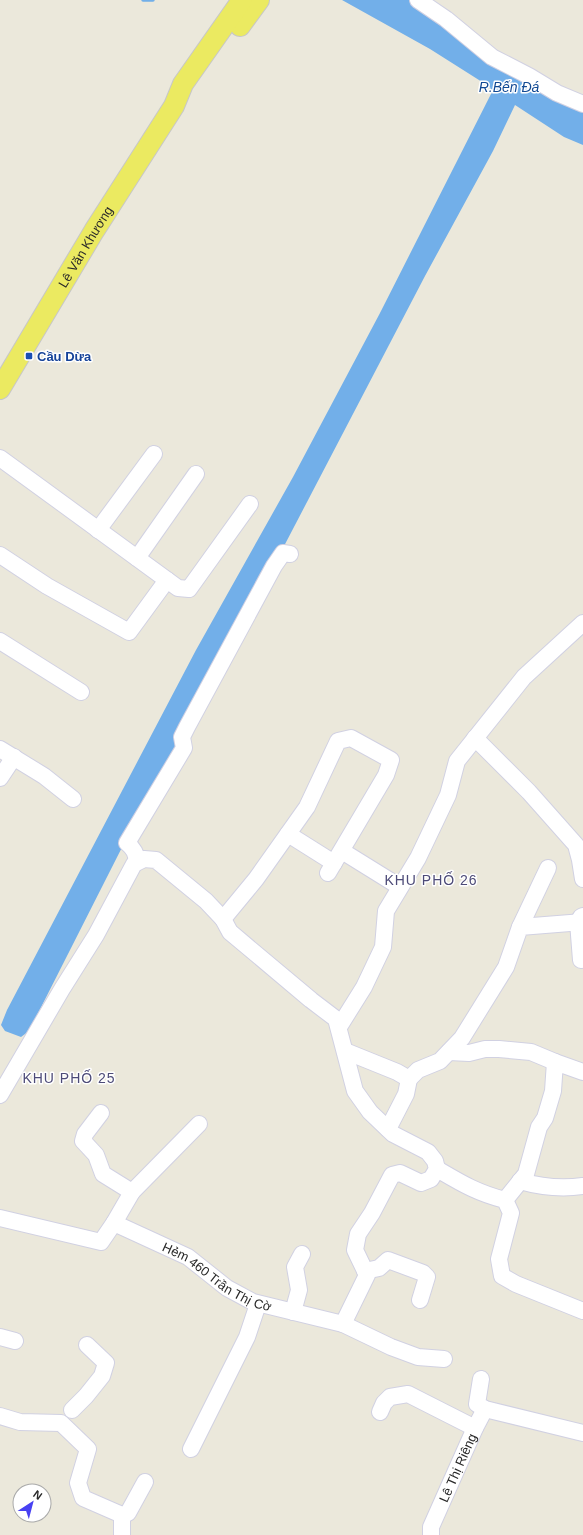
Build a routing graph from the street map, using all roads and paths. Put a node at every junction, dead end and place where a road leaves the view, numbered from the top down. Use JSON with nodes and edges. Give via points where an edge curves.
{"nodes":[{"id":1,"x":418,"y":0,"type":"edge"},
{"id":2,"x":248,"y":3,"type":"edge"},
{"id":3,"x":583,"y":104,"type":"edge"},
{"id":4,"x":0,"y":389,"type":"edge"},
{"id":5,"x":154,"y":454,"type":"dead end"},
{"id":6,"x":0,"y":458,"type":"edge"},
{"id":7,"x":196,"y":474,"type":"dead end"},
{"id":8,"x":250,"y":504,"type":"dead end"},
{"id":9,"x":98,"y":530,"type":"junction"},
{"id":10,"x":290,"y":554,"type":"dead end"},
{"id":11,"x":0,"y":555,"type":"edge"},
{"id":12,"x":136,"y":558,"type":"junction"},
{"id":13,"x":167,"y":580,"type":"junction"},
{"id":14,"x":583,"y":623,"type":"edge"},
{"id":15,"x":0,"y":641,"type":"edge"},
{"id":16,"x":81,"y":692,"type":"dead end"},
{"id":17,"x":475,"y":738,"type":"junction"},
{"id":18,"x":0,"y":749,"type":"edge"},
{"id":19,"x":14,"y":757,"type":"junction"},
{"id":20,"x":0,"y":778,"type":"edge"},
{"id":21,"x":73,"y":799,"type":"dead end"},
{"id":22,"x":288,"y":834,"type":"junction"},
{"id":23,"x":137,"y":862,"type":"junction"},
{"id":24,"x":334,"y":862,"type":"junction"},
{"id":25,"x":548,"y":868,"type":"dead end"},
{"id":26,"x":583,"y":879,"type":"edge"},
{"id":27,"x":400,"y":887,"type":"junction"},
{"id":28,"x":223,"y":919,"type":"junction"},
{"id":29,"x":581,"y":920,"type":"edge"},
{"id":30,"x":520,"y":927,"type":"junction"},
{"id":31,"x":581,"y":960,"type":"dead end"},
{"id":32,"x":339,"y":1027,"type":"junction"},
{"id":33,"x":345,"y":1051,"type":"junction"},
{"id":34,"x":449,"y":1052,"type":"junction"},
{"id":35,"x":555,"y":1062,"type":"junction"},
{"id":36,"x":583,"y":1072,"type":"edge"},
{"id":37,"x":409,"y":1079,"type":"junction"},
{"id":38,"x":0,"y":1095,"type":"edge"},
{"id":39,"x":101,"y":1113,"type":"dead end"},
{"id":40,"x":199,"y":1124,"type":"dead end"},
{"id":41,"x":388,"y":1129,"type":"junction"},
{"id":42,"x":437,"y":1169,"type":"junction"},
{"id":43,"x":520,"y":1181,"type":"junction"},
{"id":44,"x":583,"y":1186,"type":"edge"},
{"id":45,"x":132,"y":1192,"type":"junction"},
{"id":46,"x":505,"y":1200,"type":"junction"},
{"id":47,"x":0,"y":1218,"type":"edge"},
{"id":48,"x":114,"y":1223,"type":"junction"},
{"id":49,"x":302,"y":1254,"type":"dead end"},
{"id":50,"x":365,"y":1271,"type":"junction"},
{"id":51,"x":420,"y":1300,"type":"dead end"},
{"id":52,"x":258,"y":1304,"type":"junction"},
{"id":53,"x":583,"y":1311,"type":"edge"},
{"id":54,"x":293,"y":1312,"type":"junction"},
{"id":55,"x":344,"y":1324,"type":"junction"},
{"id":56,"x":87,"y":1345,"type":"dead end"},
{"id":57,"x":444,"y":1359,"type":"dead end"},
{"id":58,"x":481,"y":1379,"type":"dead end"},
{"id":59,"x":485,"y":1409,"type":"junction"},
{"id":60,"x":72,"y":1410,"type":"dead end"},
{"id":61,"x":380,"y":1412,"type":"dead end"},
{"id":62,"x":0,"y":1416,"type":"edge"},
{"id":63,"x":475,"y":1428,"type":"junction"},
{"id":64,"x":583,"y":1433,"type":"edge"},
{"id":65,"x":191,"y":1449,"type":"dead end"},
{"id":66,"x":145,"y":1482,"type":"dead end"},
{"id":67,"x":122,"y":1515,"type":"junction"},
{"id":68,"x":432,"y":1533,"type":"edge"},
{"id":69,"x":122,"y":1535,"type":"edge"}],
"edges":[{"from":1,"to":3,"type":"street","via":[[446,19],[492,57],[557,93]]},
{"from":2,"to":4,"type":"main road","name":"Lê Văn Khương","via":[[191,91],[174,106],[94,231]]},
{"from":5,"to":9,"type":"street"},
{"from":6,"to":9,"type":"street"},
{"from":7,"to":12,"type":"street"},
{"from":8,"to":13,"type":"street","via":[[189,590],[178,588]]},
{"from":9,"to":12,"type":"street"},
{"from":10,"to":23,"type":"street","via":[[283,553],[274,566],[187,726],[182,737],[184,748],[127,843],[136,853]]},
{"from":11,"to":13,"type":"street","via":[[47,586],[129,632]]},
{"from":12,"to":13,"type":"street"},
{"from":14,"to":17,"type":"street","via":[[524,677]]},
{"from":15,"to":16,"type":"street"},
{"from":17,"to":26,"type":"street","via":[[529,792],[576,845]]},
{"from":17,"to":27,"type":"street","via":[[457,761],[448,795],[418,858]]},
{"from":18,"to":19,"type":"street"},
{"from":19,"to":20,"type":"street"},
{"from":19,"to":21,"type":"street"},
{"from":22,"to":24,"type":"street"},
{"from":22,"to":24,"type":"street","via":[[307,807],[338,741],[351,738],[391,760],[386,775]]},
{"from":22,"to":28,"type":"street"},
{"from":23,"to":28,"type":"street","via":[[144,859],[156,860],[206,901]]},
{"from":23,"to":38,"type":"street"},
{"from":24,"to":27,"type":"street"},
{"from":25,"to":30,"type":"street"},
{"from":27,"to":32,"type":"street","via":[[386,911],[383,947],[364,987]]},
{"from":28,"to":32,"type":"street","via":[[230,932],[336,1019]]},
{"from":29,"to":30,"type":"street"},
{"from":29,"to":31,"type":"street"},
{"from":30,"to":34,"type":"street","via":[[506,967],[462,1038]]},
{"from":32,"to":33,"type":"street"},
{"from":33,"to":37,"type":"street"},
{"from":33,"to":41,"type":"street","via":[[354,1091],[370,1112]]},
{"from":34,"to":35,"type":"street","via":[[469,1053],[499,1049],[530,1052]]},
{"from":34,"to":37,"type":"street","via":[[440,1061],[418,1070]]},
{"from":35,"to":36,"type":"street"},
{"from":35,"to":43,"type":"street","via":[[554,1091],[545,1118],[539,1127],[526,1174]]},
{"from":37,"to":41,"type":"street","via":[[406,1094]]},
{"from":39,"to":45,"type":"street","via":[[85,1134],[83,1141],[96,1155],[103,1174]]},
{"from":40,"to":45,"type":"street"},
{"from":41,"to":42,"type":"street","via":[[428,1152]]},
{"from":42,"to":46,"type":"street","via":[[463,1185]]},
{"from":42,"to":50,"type":"street","via":[[431,1179],[421,1183],[400,1173],[392,1174],[358,1234],[355,1250]]},
{"from":43,"to":44,"type":"street","via":[[538,1186]]},
{"from":43,"to":46,"type":"street"},
{"from":45,"to":48,"type":"street"},
{"from":46,"to":53,"type":"street","via":[[510,1213],[498,1259],[502,1276]]},
{"from":47,"to":48,"type":"street","via":[[101,1242]]},
{"from":48,"to":52,"type":"street","name":"Hẻm 460 Trần Thị Cờ","via":[[188,1257],[227,1288]]},
{"from":49,"to":54,"type":"street","via":[[295,1267],[299,1290]]},
{"from":50,"to":51,"type":"street","via":[[379,1268],[388,1260],[423,1273],[427,1277]]},
{"from":50,"to":55,"type":"street","via":[[366,1275]]},
{"from":52,"to":54,"type":"street","name":"Hẻm 460 Trần Thị Cờ"},
{"from":52,"to":65,"type":"street","via":[[247,1337]]},
{"from":54,"to":55,"type":"street","name":"Hẻm 460 Trần Thị Cờ"},
{"from":55,"to":57,"type":"street","name":"Hẻm 460 Trần Thị Cờ","via":[[418,1357]]},
{"from":56,"to":60,"type":"street","via":[[106,1363],[102,1376]]},
{"from":58,"to":59,"type":"street","via":[[477,1404]]},
{"from":59,"to":63,"type":"street","name":"Lê Thị Riêng"},
{"from":59,"to":64,"type":"street"},
{"from":61,"to":63,"type":"street","via":[[390,1397],[408,1394]]},
{"from":62,"to":67,"type":"street","via":[[20,1422],[61,1423],[88,1449],[78,1483],[83,1498]]},
{"from":63,"to":68,"type":"street","name":"Lê Thị Riêng"},
{"from":66,"to":67,"type":"street","via":[[128,1512]]},
{"from":67,"to":69,"type":"street"}]}
